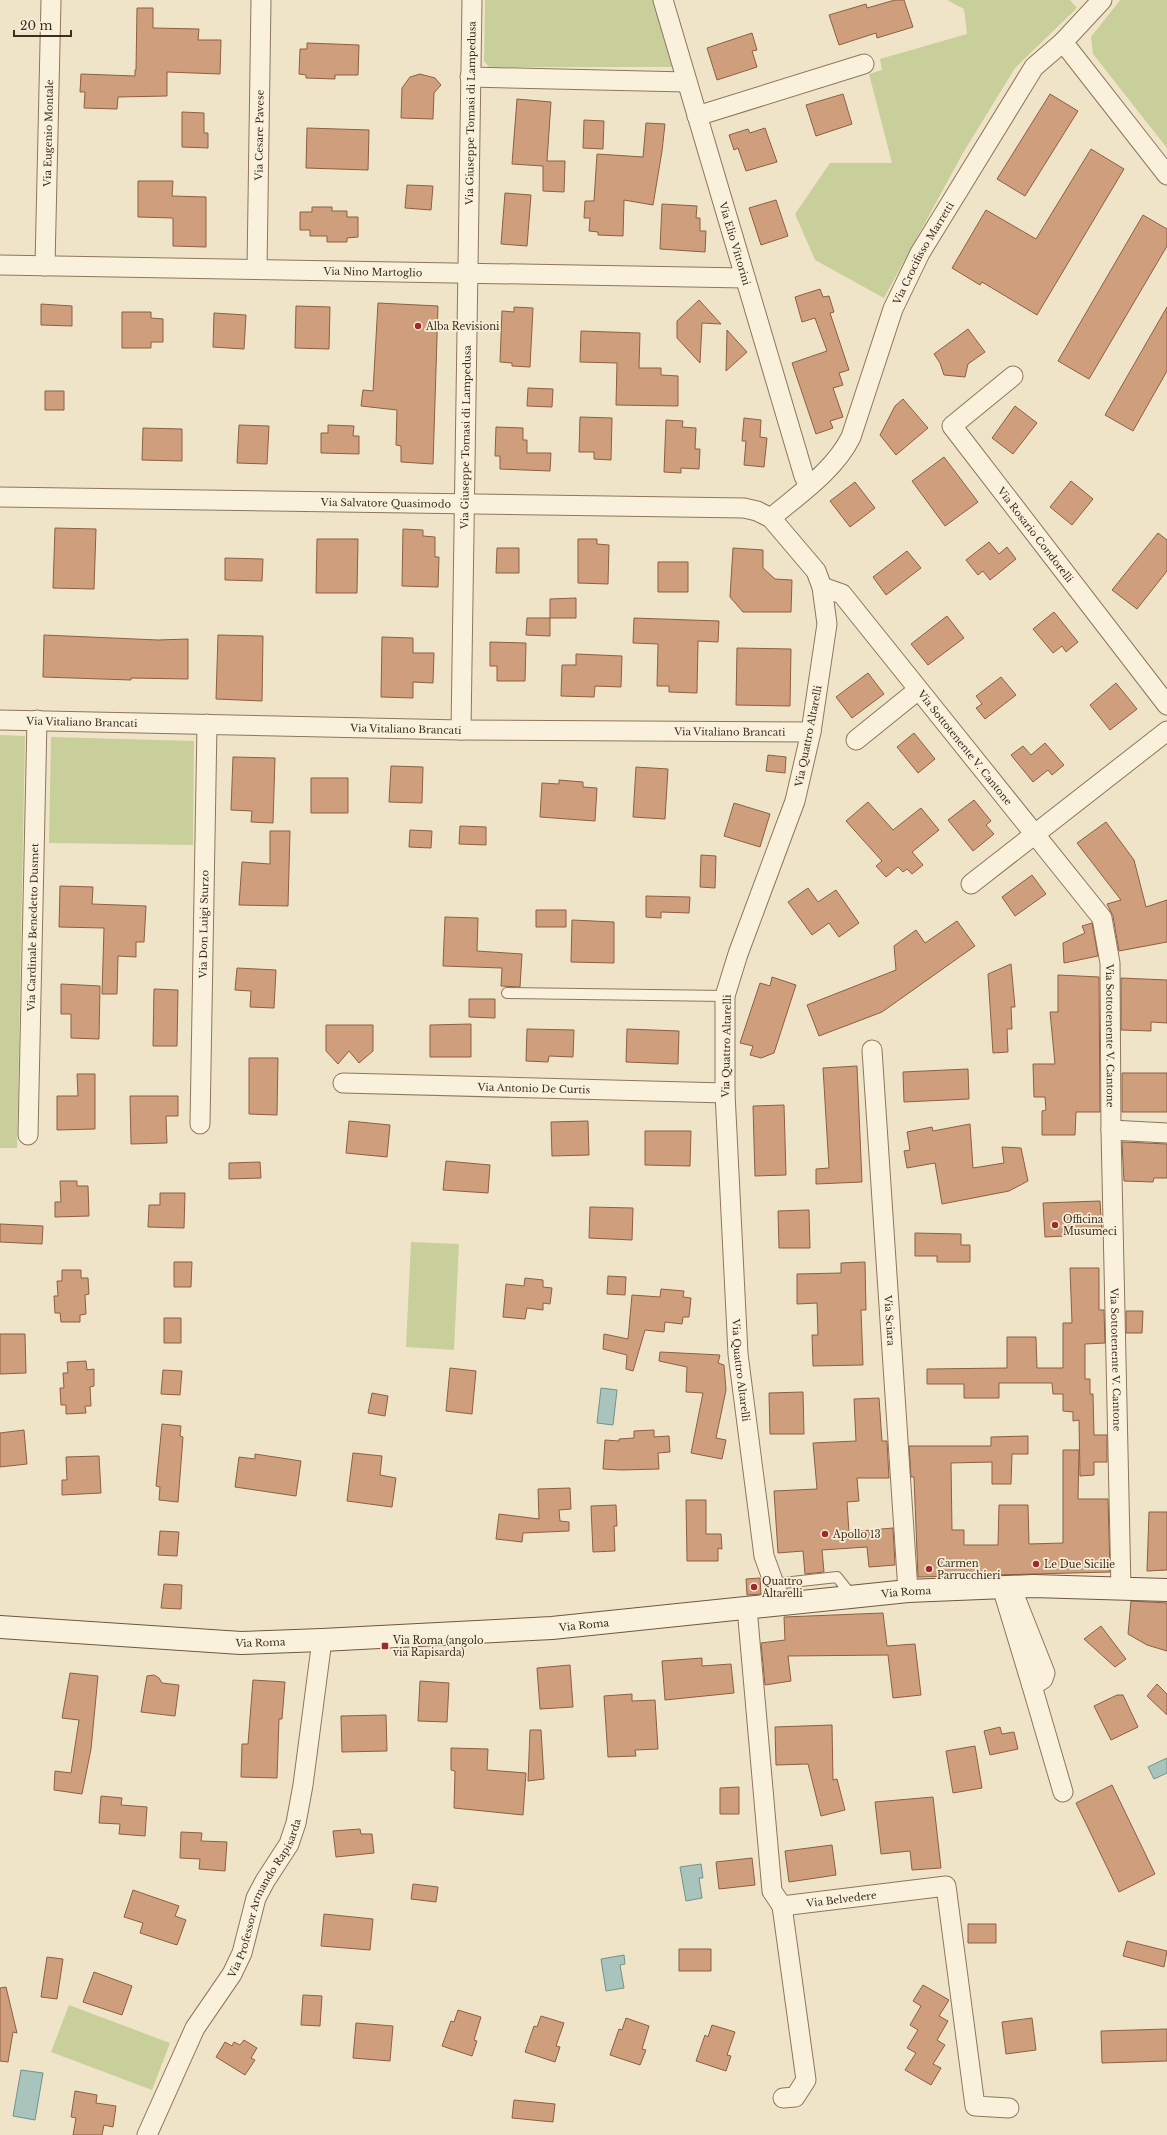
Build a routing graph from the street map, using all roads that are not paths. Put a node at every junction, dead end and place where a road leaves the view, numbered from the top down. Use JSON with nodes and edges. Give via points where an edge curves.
{"nodes":[{"id":1,"x":51,"y":0,"type":"edge"},
{"id":2,"x":261,"y":0,"type":"edge"},
{"id":3,"x":472,"y":0,"type":"edge"},
{"id":4,"x":663,"y":0,"type":"edge"},
{"id":5,"x":1102,"y":0,"type":"edge"},
{"id":6,"x":1062,"y":42,"type":"junction"},
{"id":7,"x":864,"y":64,"type":"dead end"},
{"id":8,"x":470,"y":77,"type":"junction"},
{"id":9,"x":687,"y":82,"type":"junction"},
{"id":10,"x":697,"y":116,"type":"junction"},
{"id":11,"x":1167,"y":175,"type":"edge"},
{"id":12,"x":0,"y":265,"type":"edge"},
{"id":13,"x":45,"y":266,"type":"junction"},
{"id":14,"x":257,"y":269,"type":"junction"},
{"id":15,"x":467,"y":273,"type":"junction"},
{"id":16,"x":745,"y":278,"type":"junction"},
{"id":17,"x":1013,"y":376,"type":"dead end"},
{"id":18,"x":809,"y":486,"type":"junction"},
{"id":19,"x":0,"y":496,"type":"edge"},
{"id":20,"x":464,"y":504,"type":"junction"},
{"id":21,"x":771,"y":518,"type":"junction"},
{"id":22,"x":822,"y":587,"type":"junction"},
{"id":23,"x":918,"y":690,"type":"junction"},
{"id":24,"x":1167,"y":705,"type":"edge"},
{"id":25,"x":0,"y":720,"type":"edge"},
{"id":26,"x":37,"y":720,"type":"junction"},
{"id":27,"x":207,"y":724,"type":"junction"},
{"id":28,"x":460,"y":730,"type":"junction"},
{"id":29,"x":1167,"y":731,"type":"edge"},
{"id":30,"x":811,"y":732,"type":"junction"},
{"id":31,"x":856,"y":740,"type":"dead end"},
{"id":32,"x":1034,"y":834,"type":"junction"},
{"id":33,"x":971,"y":884,"type":"dead end"},
{"id":34,"x":507,"y":993,"type":"dead end"},
{"id":35,"x":725,"y":996,"type":"junction"},
{"id":36,"x":872,"y":1050,"type":"dead end"},
{"id":37,"x":343,"y":1083,"type":"dead end"},
{"id":38,"x":725,"y":1093,"type":"junction"},
{"id":39,"x":200,"y":1124,"type":"dead end"},
{"id":40,"x":1111,"y":1130,"type":"junction"},
{"id":41,"x":1167,"y":1133,"type":"edge"},
{"id":42,"x":28,"y":1135,"type":"dead end"},
{"id":43,"x":1006,"y":1587,"type":"junction"},
{"id":44,"x":1121,"y":1589,"type":"junction"},
{"id":45,"x":1167,"y":1590,"type":"edge"},
{"id":46,"x":908,"y":1591,"type":"junction"},
{"id":47,"x":777,"y":1593,"type":"junction"},
{"id":48,"x":747,"y":1608,"type":"junction"},
{"id":49,"x":0,"y":1627,"type":"edge"},
{"id":50,"x":322,"y":1640,"type":"junction"},
{"id":51,"x":1063,"y":1792,"type":"dead end"},
{"id":52,"x":782,"y":1906,"type":"junction"},
{"id":53,"x":783,"y":2098,"type":"dead end"},
{"id":54,"x":1009,"y":2108,"type":"dead end"},
{"id":55,"x":147,"y":2135,"type":"edge"}],
"edges":[{"from":1,"to":13,"type":"street","name":"Via Eugenio Montale"},
{"from":2,"to":14,"type":"street","name":"Via Cesare Pavese"},
{"from":3,"to":8,"type":"street","name":"Via Giuseppe Tomasi di Lampedusa"},
{"from":4,"to":9,"type":"street","name":"Via Elio Vittorini"},
{"from":5,"to":6,"type":"street","name":"Via Crocifisso Marretti"},
{"from":6,"to":11,"type":"street"},
{"from":6,"to":18,"type":"street","name":"Via Crocifisso Marretti","via":[[1034,68],[920,253],[893,309],[851,437],[844,450]]},
{"from":7,"to":10,"type":"street"},
{"from":8,"to":9,"type":"street"},
{"from":8,"to":15,"type":"street","name":"Via Giuseppe Tomasi di Lampedusa"},
{"from":9,"to":10,"type":"street","name":"Via Elio Vittorini"},
{"from":10,"to":16,"type":"street","name":"Via Elio Vittorini"},
{"from":12,"to":13,"type":"street","name":"Via Nino Martoglio"},
{"from":13,"to":14,"type":"street","name":"Via Nino Martoglio"},
{"from":14,"to":15,"type":"street","name":"Via Nino Martoglio"},
{"from":15,"to":16,"type":"street","name":"Via Nino Martoglio"},
{"from":15,"to":20,"type":"street","name":"Via Giuseppe Tomasi di Lampedusa"},
{"from":16,"to":18,"type":"street","name":"Via Elio Vittorini"},
{"from":17,"to":24,"type":"street","name":"Via Rosario Condorelli","via":[[952,426]]},
{"from":18,"to":21,"type":"street","name":"Via Crocifisso Marretti"},
{"from":19,"to":20,"type":"street","name":"Via Salvatore Quasimodo"},
{"from":20,"to":21,"type":"street","name":"Via Salvatore Quasimodo","via":[[744,508],[758,511]]},
{"from":20,"to":28,"type":"street","name":"Via Giuseppe Tomasi di Lampedusa"},
{"from":21,"to":22,"type":"street","name":"Via Quattro Altarelli","via":[[816,570]]},
{"from":22,"to":23,"type":"street","name":"Via Sottotenente V. Cantone","via":[[842,594]]},
{"from":22,"to":30,"type":"street","name":"Via Quattro Altarelli","via":[[827,624]]},
{"from":23,"to":31,"type":"street"},
{"from":23,"to":32,"type":"street","name":"Via Sottotenente V. Cantone"},
{"from":25,"to":26,"type":"street","name":"Via Vitaliano Brancati"},
{"from":26,"to":27,"type":"street","name":"Via Vitaliano Brancati"},
{"from":26,"to":42,"type":"street","name":"Via Cardinale Benedetto Dusmet"},
{"from":27,"to":28,"type":"street","name":"Via Vitaliano Brancati"},
{"from":27,"to":39,"type":"street","name":"Via Don Luigi Sturzo"},
{"from":28,"to":30,"type":"street","name":"Via Vitaliano Brancati"},
{"from":29,"to":32,"type":"street"},
{"from":30,"to":35,"type":"street","name":"Via Quattro Altarelli","via":[[795,801]]},
{"from":32,"to":33,"type":"street"},
{"from":32,"to":40,"type":"street","name":"Via Sottotenente V. Cantone","via":[[1102,918],[1110,963]]},
{"from":34,"to":35,"type":"lane"},
{"from":35,"to":38,"type":"street","name":"Via Quattro Altarelli"},
{"from":36,"to":46,"type":"street","name":"Via Sciara"},
{"from":37,"to":38,"type":"street","name":"Via Antonio De Curtis"},
{"from":38,"to":47,"type":"street","name":"Via Quattro Altarelli","via":[[738,1354],[764,1556]]},
{"from":40,"to":41,"type":"street"},
{"from":40,"to":44,"type":"street","name":"Via Sottotenente V. Cantone"},
{"from":43,"to":44,"type":"main road","name":"Via Roma"},
{"from":43,"to":46,"type":"main road","name":"Via Roma"},
{"from":43,"to":51,"type":"street","via":[[1045,1673],[1043,1679],[1032,1686]]},
{"from":44,"to":45,"type":"main road","name":"Via Roma"},
{"from":46,"to":47,"type":"main road","name":"Via Roma","via":[[852,1596]]},
{"from":47,"to":48,"type":"main road","name":"Via Roma"},
{"from":48,"to":50,"type":"main road","name":"Via Roma","via":[[552,1628]]},
{"from":48,"to":52,"type":"street","via":[[772,1891]]},
{"from":49,"to":50,"type":"main road","name":"Via Roma","via":[[241,1643]]},
{"from":50,"to":55,"type":"street","name":"Via Professor Armando Rapisarda","via":[[303,1785],[289,1844],[256,1898],[242,1953],[232,1974],[195,2028]]},
{"from":52,"to":53,"type":"street","via":[[806,2080],[795,2098]]},
{"from":52,"to":54,"type":"street","name":"Via Belvedere","via":[[946,1886],[975,2106]]}]}
